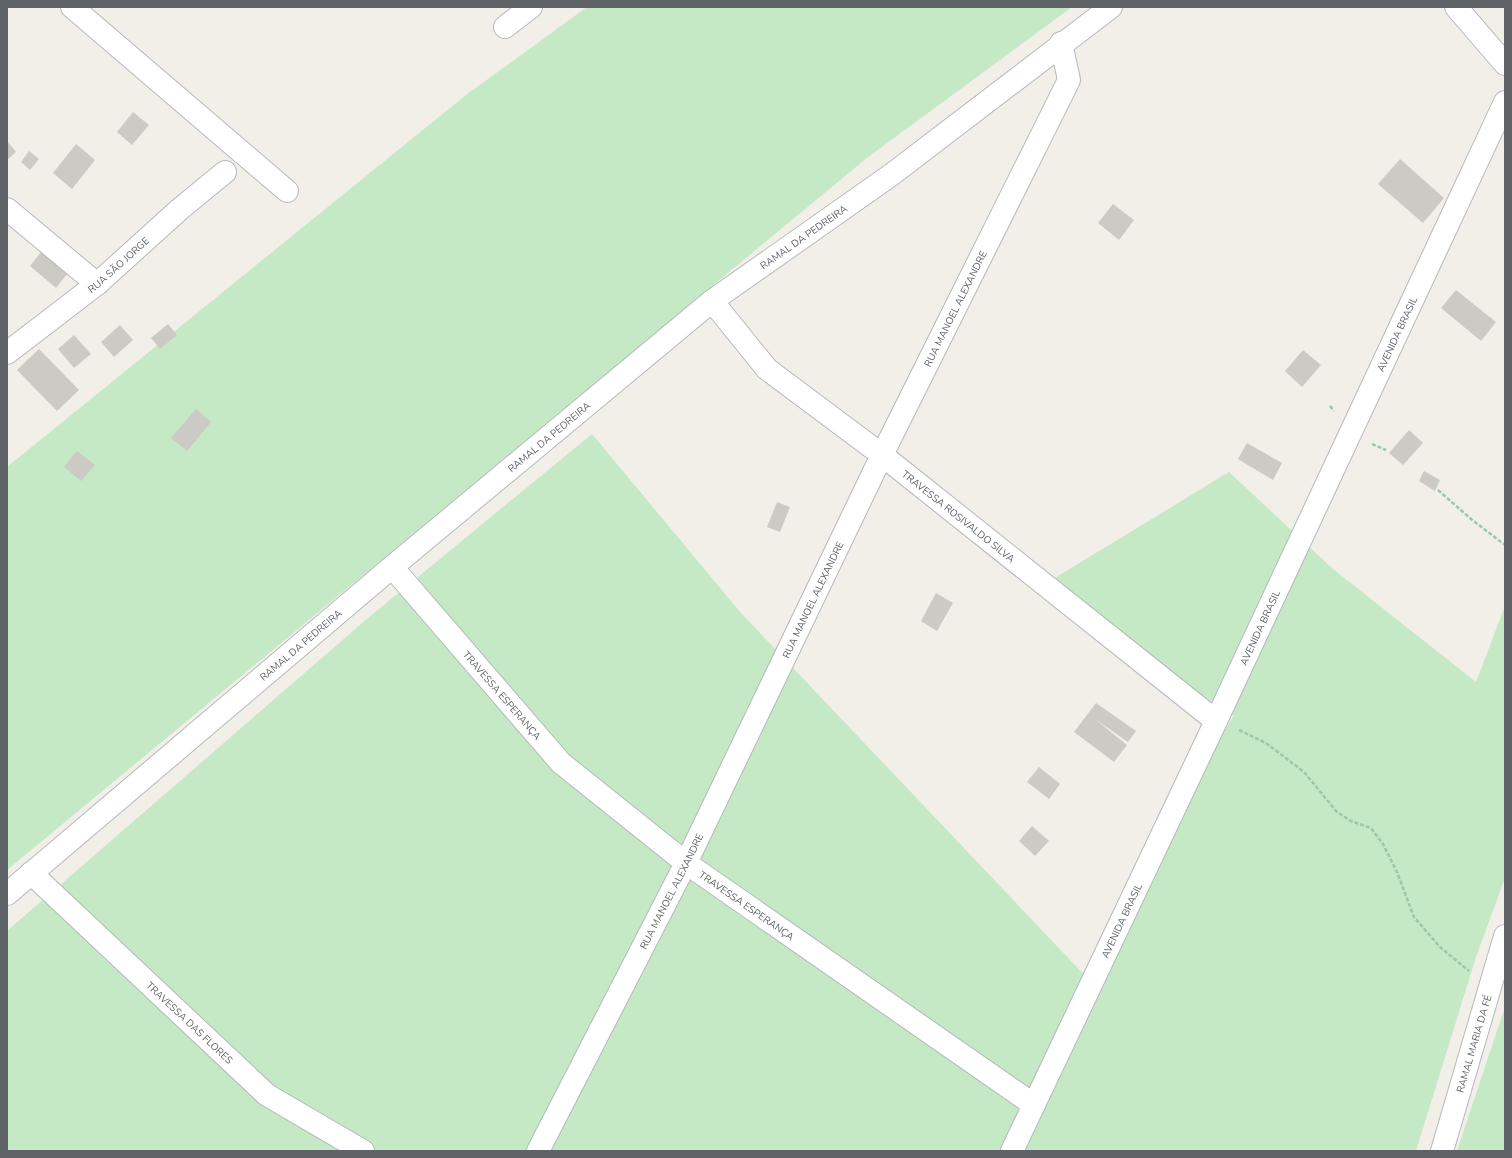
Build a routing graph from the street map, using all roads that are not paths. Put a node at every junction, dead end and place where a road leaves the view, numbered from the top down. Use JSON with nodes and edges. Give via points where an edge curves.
{"nodes":[{"id":1,"x":72,"y":7,"type":"edge"},
{"id":2,"x":531,"y":7,"type":"edge"},
{"id":3,"x":1111,"y":7,"type":"edge"},
{"id":4,"x":1456,"y":7,"type":"edge"},
{"id":5,"x":505,"y":27,"type":"dead end"},
{"id":6,"x":1061,"y":43,"type":"junction"},
{"id":7,"x":1505,"y":64,"type":"edge"},
{"id":8,"x":1505,"y":102,"type":"edge"},
{"id":9,"x":225,"y":172,"type":"dead end"},
{"id":10,"x":287,"y":191,"type":"dead end"},
{"id":11,"x":7,"y":208,"type":"edge"},
{"id":12,"x":97,"y":284,"type":"junction"},
{"id":13,"x":712,"y":301,"type":"junction"},
{"id":14,"x":7,"y":353,"type":"edge"},
{"id":15,"x":882,"y":455,"type":"junction"},
{"id":16,"x":392,"y":567,"type":"junction"},
{"id":17,"x":1216,"y":721,"type":"junction"},
{"id":18,"x":686,"y":864,"type":"junction"},
{"id":19,"x":31,"y":873,"type":"junction"},
{"id":20,"x":7,"y":894,"type":"edge"},
{"id":21,"x":1505,"y":936,"type":"edge"},
{"id":22,"x":1034,"y":1105,"type":"junction"},
{"id":23,"x":363,"y":1151,"type":"edge"},
{"id":24,"x":538,"y":1151,"type":"edge"},
{"id":25,"x":1012,"y":1151,"type":"edge"},
{"id":26,"x":1442,"y":1151,"type":"edge"}],
"edges":[{"from":1,"to":10,"type":"street"},
{"from":2,"to":5,"type":"street"},
{"from":3,"to":6,"type":"street","name":"RAMAL DA PEDREIRA"},
{"from":4,"to":7,"type":"street"},
{"from":6,"to":13,"type":"street","name":"RAMAL DA PEDREIRA","via":[[891,175]]},
{"from":6,"to":15,"type":"street","name":"RUA MANOEL ALEXANDRE","via":[[1069,80]]},
{"from":8,"to":17,"type":"street","name":"AVENIDA BRASIL"},
{"from":9,"to":12,"type":"street","name":"RUA SÃO JORGE"},
{"from":11,"to":12,"type":"street"},
{"from":12,"to":14,"type":"street","name":"RUA SÃO JORGE"},
{"from":13,"to":15,"type":"street","name":"TRAVESSA ROSIVALDO SILVA","via":[[766,369]]},
{"from":13,"to":16,"type":"street","name":"RAMAL DA PEDREIRA"},
{"from":15,"to":17,"type":"street","name":"TRAVESSA ROSIVALDO SILVA"},
{"from":15,"to":18,"type":"street","name":"RUA MANOEL ALEXANDRE"},
{"from":16,"to":18,"type":"street","name":"TRAVESSA ESPERANÇA","via":[[561,763]]},
{"from":16,"to":19,"type":"street","name":"RAMAL DA PEDREIRA"},
{"from":17,"to":22,"type":"street","name":"AVENIDA BRASIL"},
{"from":18,"to":22,"type":"street","name":"TRAVESSA ESPERANÇA"},
{"from":18,"to":24,"type":"street","name":"RUA MANOEL ALEXANDRE"},
{"from":19,"to":20,"type":"street","name":"RAMAL DA PEDREIRA"},
{"from":19,"to":23,"type":"street","name":"TRAVESSA DAS FLORES","via":[[267,1095]]},
{"from":21,"to":26,"type":"street","name":"RAMAL MARIA DA FÉ"},
{"from":22,"to":25,"type":"street","name":"AVENIDA BRASIL"}]}
